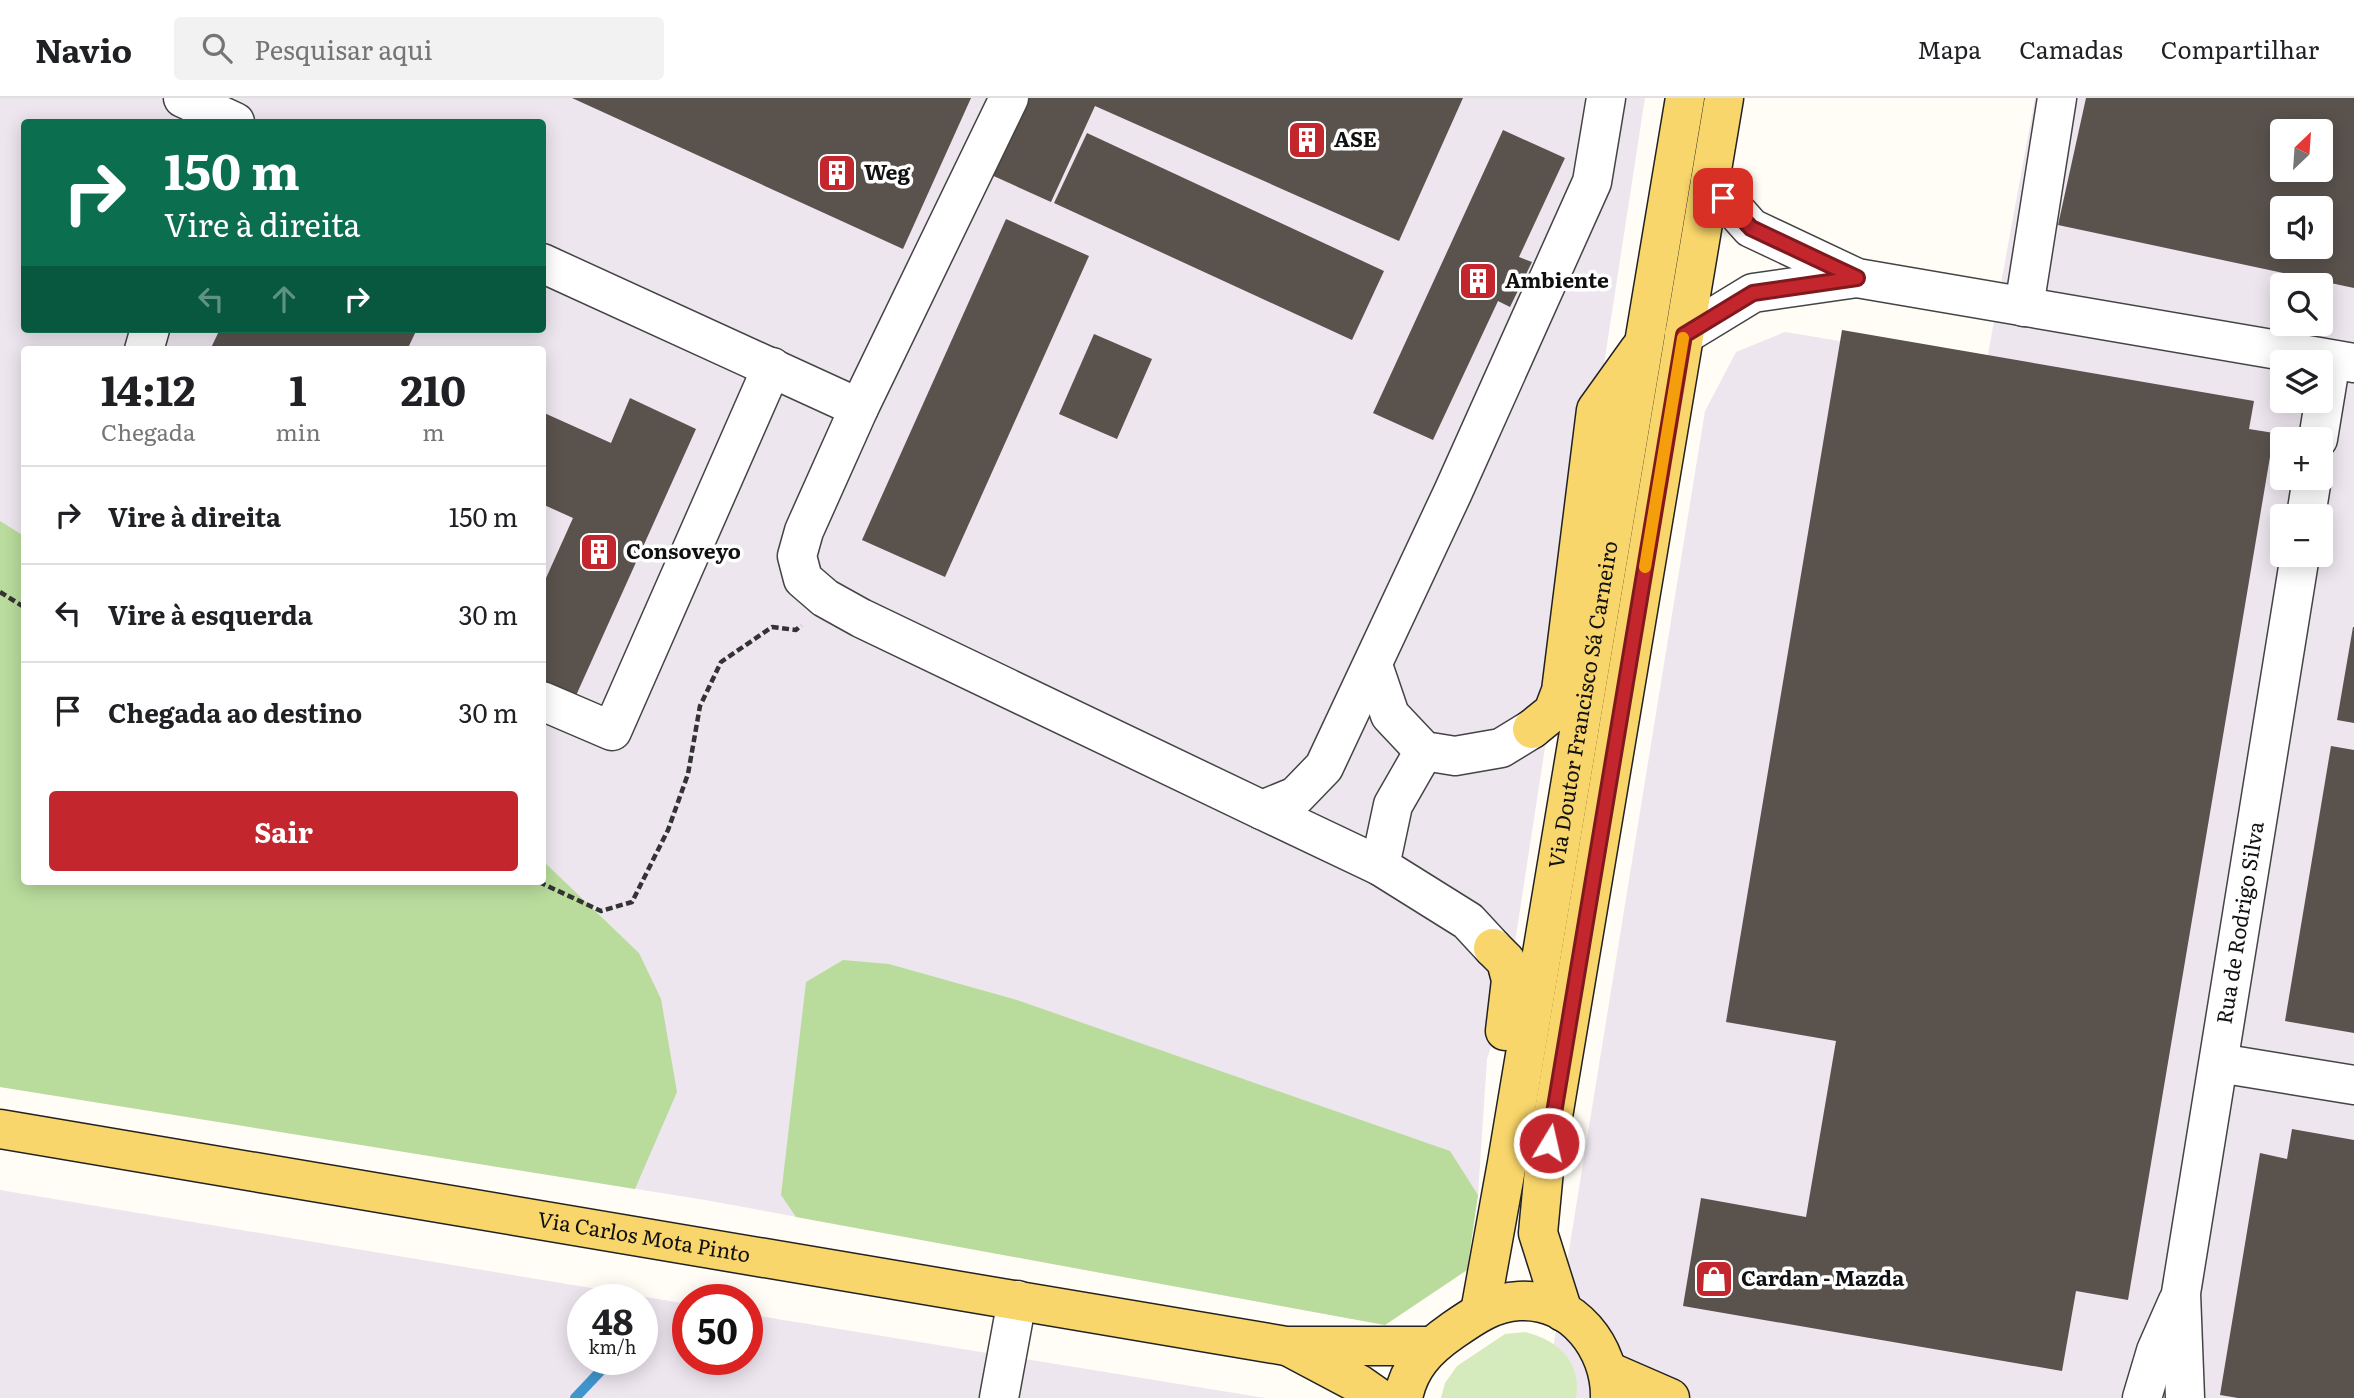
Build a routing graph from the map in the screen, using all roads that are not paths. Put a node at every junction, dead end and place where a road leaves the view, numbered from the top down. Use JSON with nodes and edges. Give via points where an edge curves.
{"nodes":[{"id":1,"x":1009,"y":98,"type":"edge"},
{"id":2,"x":1685,"y":98,"type":"edge"},
{"id":3,"x":1724,"y":98,"type":"edge"},
{"id":4,"x":2057,"y":98,"type":"edge"},
{"id":5,"x":1598,"y":110,"type":"edge"},
{"id":6,"x":1710,"y":182,"type":"junction"},
{"id":7,"x":546,"y":265,"type":"edge"},
{"id":8,"x":1857,"y":278,"type":"junction"},
{"id":9,"x":2024,"y":306,"type":"junction"},
{"id":10,"x":1684,"y":335,"type":"junction"},
{"id":11,"x":1644,"y":343,"type":"junction"},
{"id":12,"x":2342,"y":362,"type":"edge"},
{"id":13,"x":772,"y":367,"type":"junction"},
{"id":14,"x":859,"y":408,"type":"junction"},
{"id":15,"x":2322,"y":427,"type":"edge"},
{"id":16,"x":2298,"y":567,"type":"edge"},
{"id":17,"x":1373,"y":665,"type":"junction"},
{"id":18,"x":546,"y":703,"type":"edge"},
{"id":19,"x":1532,"y":729,"type":"joint"},
{"id":20,"x":1424,"y":751,"type":"junction"},
{"id":21,"x":1262,"y":810,"type":"junction"},
{"id":22,"x":1380,"y":866,"type":"junction"},
{"id":23,"x":1493,"y":948,"type":"joint"},
{"id":24,"x":2219,"y":1063,"type":"junction"},
{"id":25,"x":2354,"y":1085,"type":"edge"},
{"id":26,"x":0,"y":1129,"type":"edge"},
{"id":27,"x":1507,"y":1163,"type":"junction"},
{"id":28,"x":2181,"y":1293,"type":"junction"},
{"id":29,"x":1017,"y":1300,"type":"junction"},
{"id":30,"x":1480,"y":1312,"type":"junction"},
{"id":31,"x":1563,"y":1312,"type":"junction"},
{"id":32,"x":1286,"y":1346,"type":"junction"},
{"id":33,"x":1431,"y":1346,"type":"junction"},
{"id":34,"x":1609,"y":1385,"type":"edge"},
{"id":35,"x":999,"y":1398,"type":"edge"},
{"id":36,"x":1379,"y":1398,"type":"edge"},
{"id":37,"x":1403,"y":1398,"type":"edge"},
{"id":38,"x":1670,"y":1398,"type":"edge"},
{"id":39,"x":2142,"y":1398,"type":"edge"},
{"id":40,"x":2185,"y":1398,"type":"edge"}],
"edges":[{"from":1,"to":14,"type":"street"},
{"from":2,"to":11,"type":"main road","name":"Via Doutor Francisco Sá Carneiro"},
{"from":3,"to":6,"type":"main road","name":"Via Doutor Francisco Sá Carneiro"},
{"from":4,"to":9,"type":"street"},
{"from":5,"to":17,"type":"street","via":[[1592,182]]},
{"from":6,"to":8,"type":"street","via":[[1751,228]]},
{"from":6,"to":10,"type":"main road","name":"Via Doutor Francisco Sá Carneiro"},
{"from":7,"to":13,"type":"street"},
{"from":8,"to":9,"type":"street"},
{"from":8,"to":10,"type":"street","via":[[1753,293]]},
{"from":9,"to":12,"type":"street"},
{"from":10,"to":31,"type":"main road","name":"Via Doutor Francisco Sá Carneiro","via":[[1544,1170],[1538,1233]]},
{"from":11,"to":19,"type":"main road","via":[[1596,410],[1561,691],[1553,712]]},
{"from":11,"to":27,"type":"main road","name":"Via Doutor Francisco Sá Carneiro"},
{"from":12,"to":15,"type":"street"},
{"from":13,"to":14,"type":"street"},
{"from":13,"to":18,"type":"street","via":[[611,732]]},
{"from":14,"to":21,"type":"street","via":[[804,531],[797,556],[803,579],[860,618]]},
{"from":16,"to":24,"type":"street","name":"Rua de Rodrigo Silva"},
{"from":17,"to":20,"type":"street","via":[[1390,715]]},
{"from":17,"to":21,"type":"street","via":[[1324,767],[1296,796]]},
{"from":19,"to":20,"type":"street","via":[[1501,748],[1455,756]]},
{"from":20,"to":22,"type":"street","via":[[1393,805]]},
{"from":21,"to":22,"type":"street"},
{"from":22,"to":23,"type":"street","via":[[1468,921]]},
{"from":23,"to":27,"type":"main road","via":[[1506,961],[1511,980],[1497,1073]]},
{"from":24,"to":25,"type":"street"},
{"from":24,"to":28,"type":"street","name":"Rua de Rodrigo Silva"},
{"from":26,"to":29,"type":"main road","name":"Via Carlos Mota Pinto"},
{"from":27,"to":30,"type":"main road","name":"Via Doutor Francisco Sá Carneiro"},
{"from":28,"to":39,"type":"street","name":"Rua de Rodrigo Silva"},
{"from":28,"to":40,"type":"street","name":"Rua de Rodrigo Silva"},
{"from":29,"to":32,"type":"main road","name":"Via Carlos Mota Pinto"},
{"from":29,"to":35,"type":"street"},
{"from":30,"to":31,"type":"main road","via":[[1531,1301]]},
{"from":30,"to":33,"type":"main road"},
{"from":31,"to":34,"type":"main road","via":[[1590,1335]]},
{"from":32,"to":33,"type":"main road","name":"Via Carlos Mota Pinto"},
{"from":32,"to":36,"type":"main road","name":"Via Carlos Mota Pinto"},
{"from":33,"to":37,"type":"main road","via":[[1416,1362]]},
{"from":34,"to":38,"type":"main road"}]}
